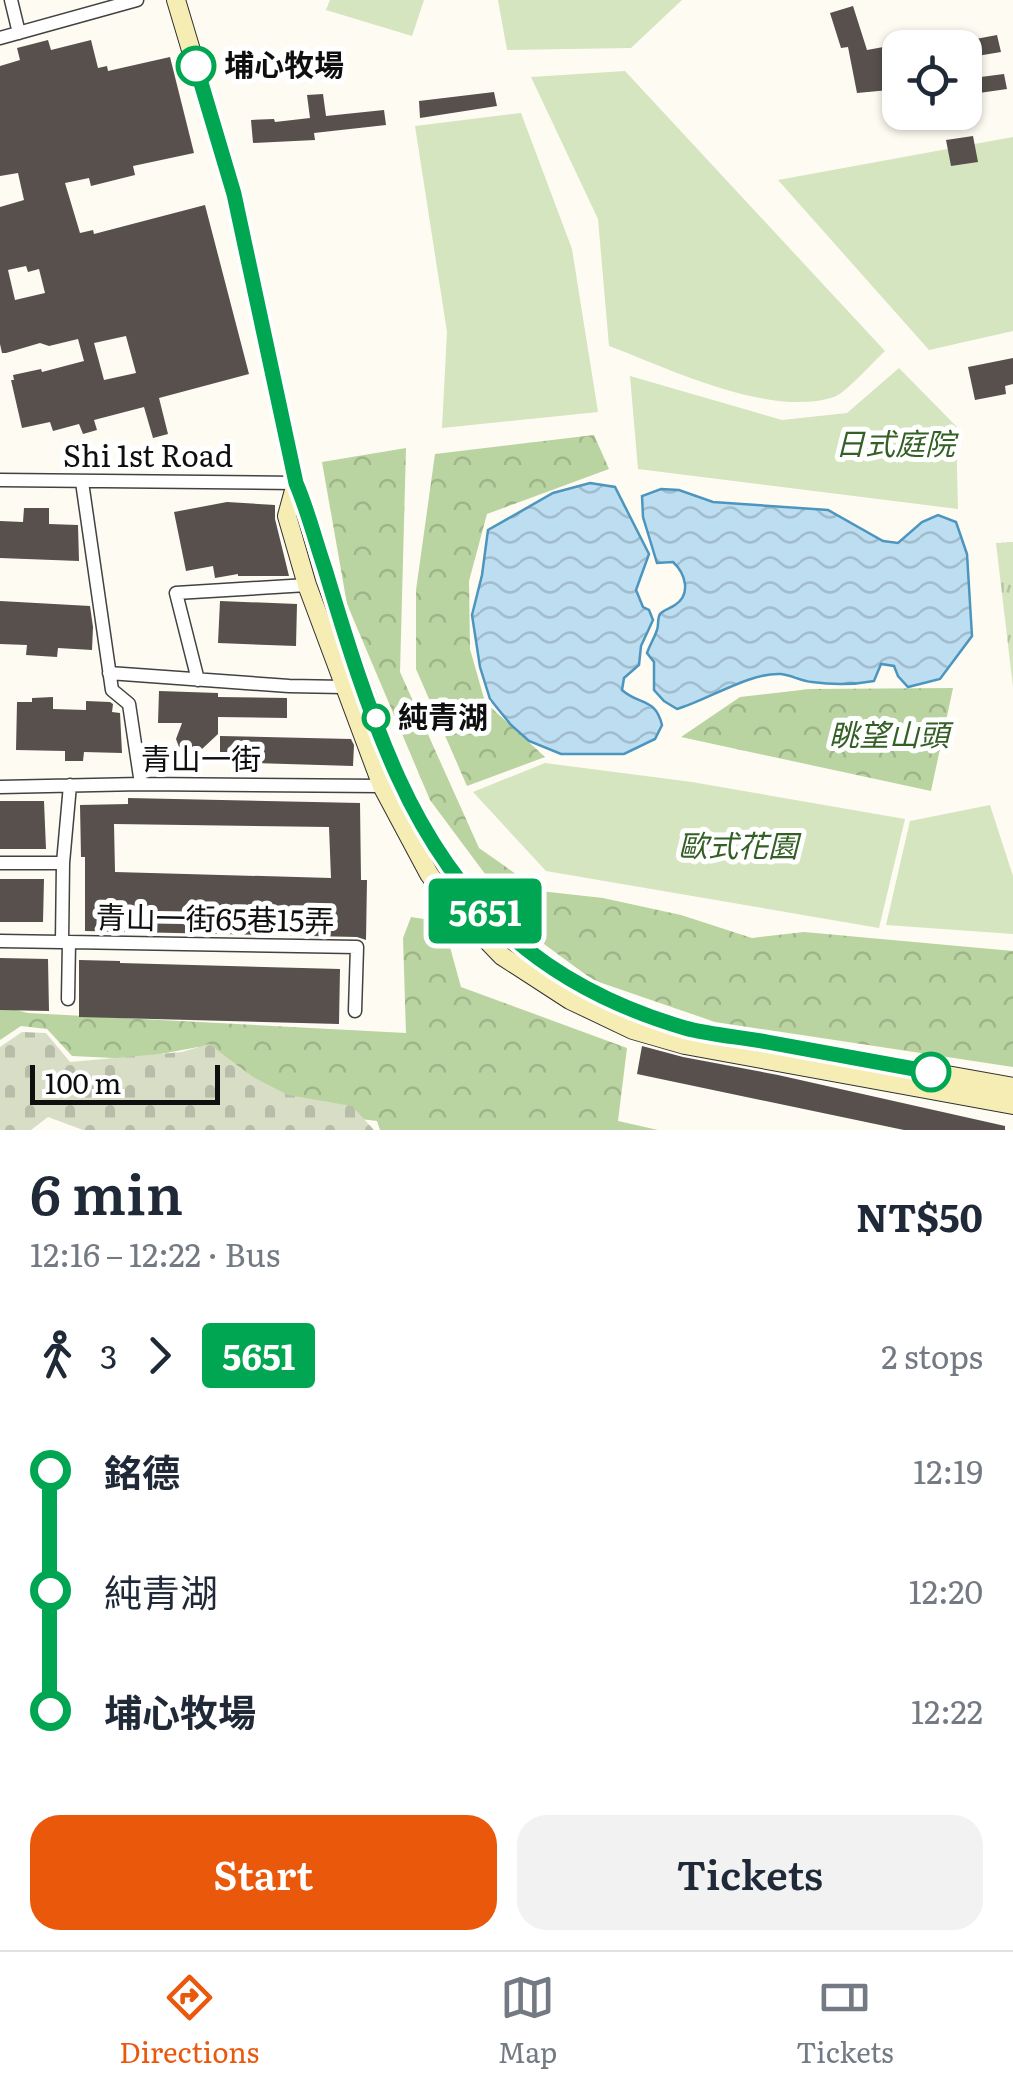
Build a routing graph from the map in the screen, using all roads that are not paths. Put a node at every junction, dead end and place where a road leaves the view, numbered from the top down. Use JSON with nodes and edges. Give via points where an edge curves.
{"nodes":[{"id":1,"x":11,"y":0,"type":"edge"},
{"id":2,"x":137,"y":0,"type":"edge"},
{"id":3,"x":176,"y":0,"type":"edge"},
{"id":4,"x":15,"y":18,"type":"junction"},
{"id":5,"x":0,"y":22,"type":"edge"},
{"id":6,"x":19,"y":33,"type":"junction"},
{"id":7,"x":0,"y":38,"type":"edge"},
{"id":8,"x":0,"y":462,"type":"edge"},
{"id":9,"x":2,"y":481,"type":"edge"},
{"id":10,"x":82,"y":482,"type":"junction"},
{"id":11,"x":296,"y":483,"type":"junction"},
{"id":12,"x":307,"y":586,"type":"junction"},
{"id":13,"x":109,"y":673,"type":"junction"},
{"id":14,"x":198,"y":680,"type":"junction"},
{"id":15,"x":344,"y":688,"type":"junction"},
{"id":16,"x":390,"y":781,"type":"junction"},
{"id":17,"x":141,"y":784,"type":"junction"},
{"id":18,"x":70,"y":785,"type":"junction"},
{"id":19,"x":0,"y":787,"type":"edge"},
{"id":20,"x":0,"y":863,"type":"edge"},
{"id":21,"x":64,"y":863,"type":"junction"},
{"id":22,"x":0,"y":940,"type":"edge"},
{"id":23,"x":65,"y":942,"type":"junction"},
{"id":24,"x":68,"y":999,"type":"dead end"},
{"id":25,"x":355,"y":1011,"type":"dead end"},
{"id":26,"x":1013,"y":1088,"type":"edge"},
{"id":27,"x":1013,"y":1105,"type":"edge"}],
"edges":[{"from":1,"to":4,"type":"street"},
{"from":2,"to":6,"type":"street"},
{"from":3,"to":11,"type":"street","via":[[234,194]]},
{"from":4,"to":5,"type":"street"},
{"from":4,"to":6,"type":"street"},
{"from":6,"to":7,"type":"street"},
{"from":8,"to":9,"type":"street"},
{"from":9,"to":10,"type":"street","name":"Shi 1st Road"},
{"from":10,"to":11,"type":"street","name":"Shi 1st Road"},
{"from":10,"to":13,"type":"street"},
{"from":11,"to":12,"type":"street","via":[[287,516]]},
{"from":11,"to":16,"type":"street"},
{"from":12,"to":14,"type":"street","via":[[176,593]]},
{"from":12,"to":15,"type":"street"},
{"from":13,"to":14,"type":"street"},
{"from":13,"to":17,"type":"street","via":[[112,690],[129,704]]},
{"from":14,"to":15,"type":"street"},
{"from":15,"to":16,"type":"street"},
{"from":16,"to":17,"type":"street","name":"青山一街"},
{"from":16,"to":26,"type":"street","via":[[468,893],[519,946],[574,982],[687,1028]]},
{"from":16,"to":27,"type":"street","via":[[429,874],[450,902],[502,956],[570,1000],[685,1045]]},
{"from":17,"to":18,"type":"street","name":"青山一街"},
{"from":18,"to":19,"type":"street","name":"青山一街"},
{"from":18,"to":21,"type":"street"},
{"from":20,"to":21,"type":"street"},
{"from":21,"to":23,"type":"street"},
{"from":22,"to":23,"type":"street"},
{"from":23,"to":24,"type":"street"},
{"from":23,"to":25,"type":"street","name":"青山一街65巷15弄","via":[[357,947]]}]}
